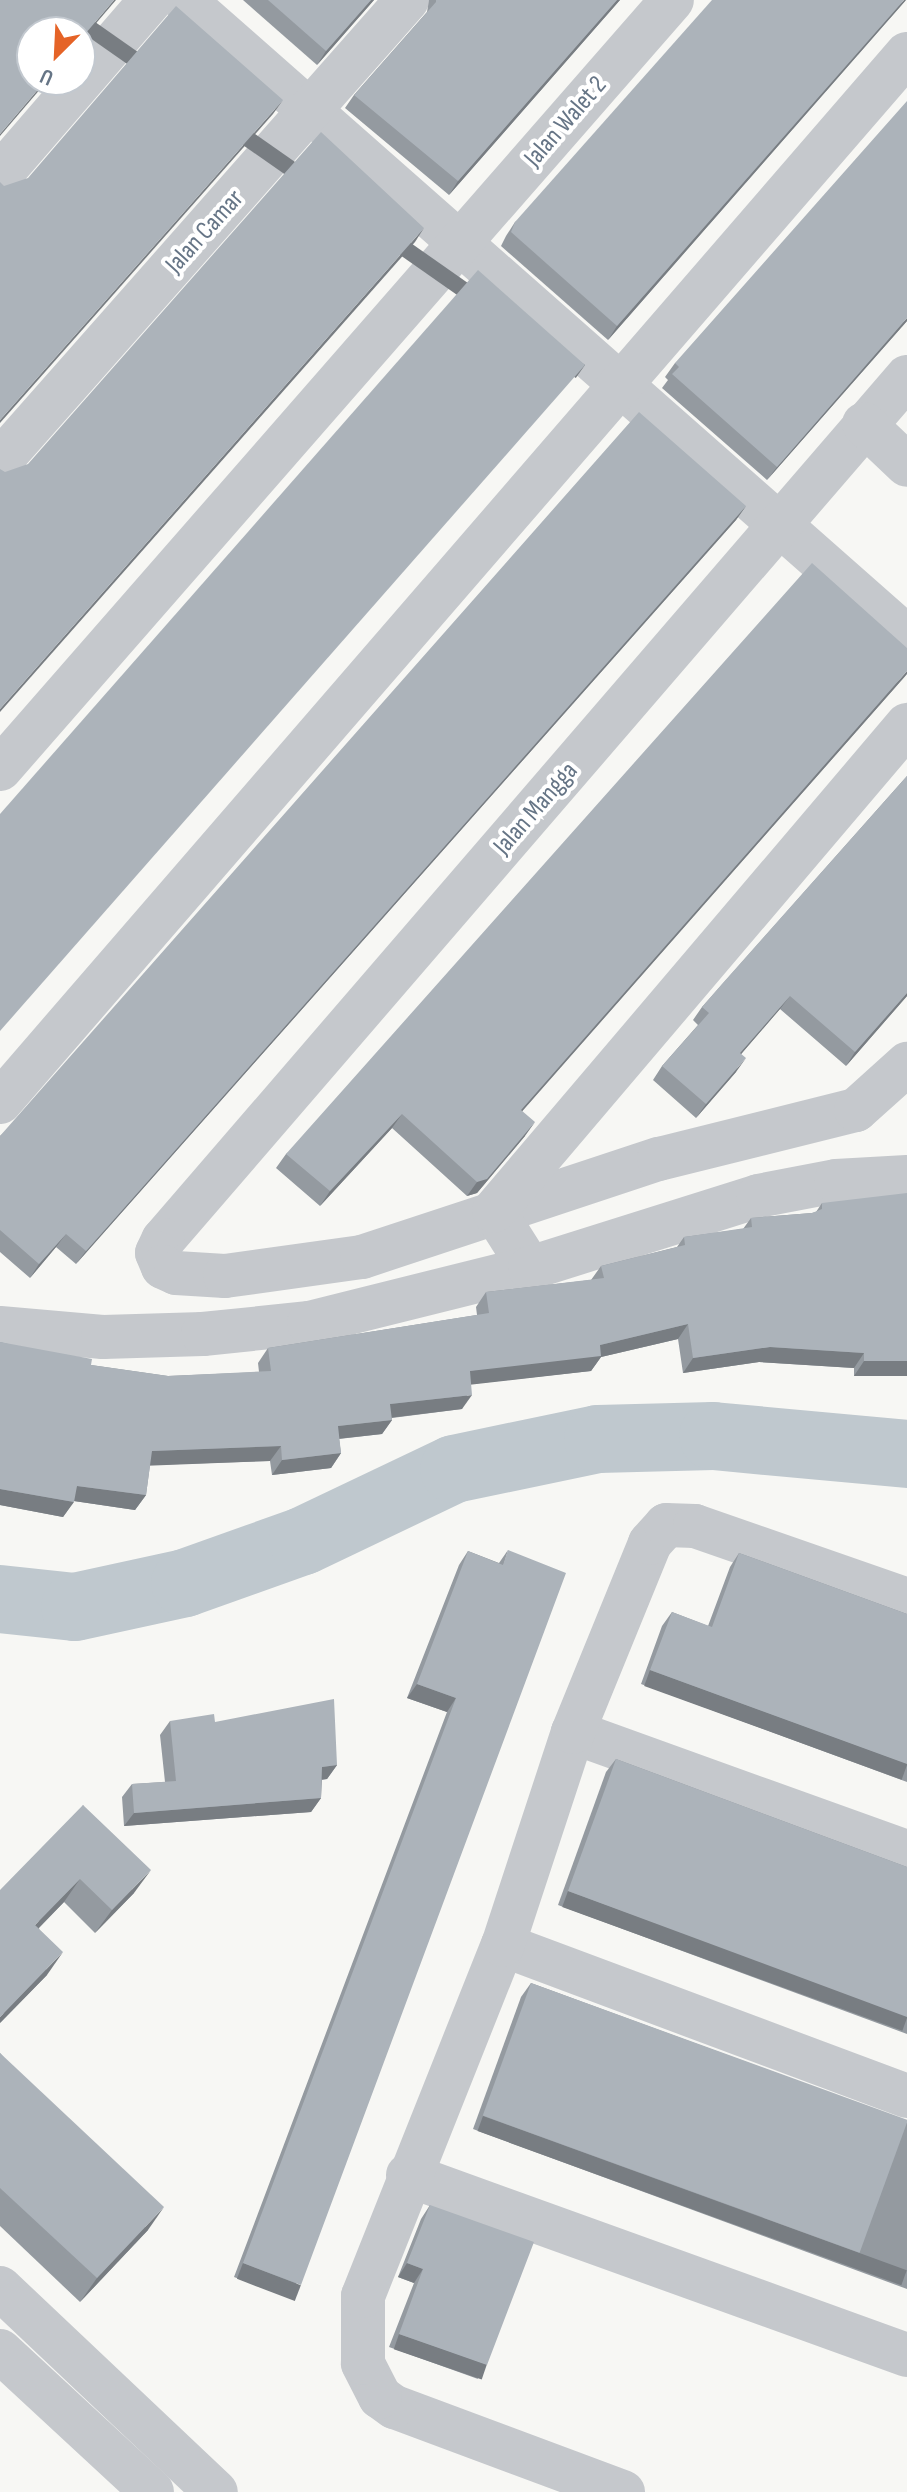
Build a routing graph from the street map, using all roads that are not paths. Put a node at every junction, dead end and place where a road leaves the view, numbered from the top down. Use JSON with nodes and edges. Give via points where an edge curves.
{"nodes":[{"id":1,"x":151,"y":0,"type":"edge"},
{"id":2,"x":184,"y":0,"type":"edge"},
{"id":3,"x":407,"y":0,"type":"edge"},
{"id":4,"x":672,"y":0,"type":"edge"},
{"id":5,"x":907,"y":54,"type":"edge"},
{"id":6,"x":312,"y":114,"type":"junction"},
{"id":7,"x":0,"y":175,"type":"edge"},
{"id":8,"x":461,"y":244,"type":"junction"},
{"id":9,"x":907,"y":377,"type":"edge"},
{"id":10,"x":618,"y":387,"type":"junction"},
{"id":11,"x":864,"y":424,"type":"junction"},
{"id":12,"x":0,"y":461,"type":"edge"},
{"id":13,"x":907,"y":465,"type":"edge"},
{"id":14,"x":781,"y":524,"type":"junction"},
{"id":15,"x":907,"y":637,"type":"edge"},
{"id":16,"x":907,"y":725,"type":"edge"},
{"id":17,"x":0,"y":769,"type":"edge"},
{"id":18,"x":907,"y":1064,"type":"edge"},
{"id":19,"x":0,"y":1102,"type":"edge"},
{"id":20,"x":907,"y":1177,"type":"edge"},
{"id":21,"x":494,"y":1211,"type":"junction"},
{"id":22,"x":530,"y":1268,"type":"junction"},
{"id":23,"x":0,"y":1328,"type":"edge"},
{"id":24,"x":907,"y":1600,"type":"edge"},
{"id":25,"x":573,"y":1732,"type":"junction"},
{"id":26,"x":907,"y":1852,"type":"edge"},
{"id":27,"x":503,"y":1945,"type":"junction"},
{"id":28,"x":907,"y":2096,"type":"edge"},
{"id":29,"x":408,"y":2175,"type":"junction"},
{"id":30,"x":0,"y":2288,"type":"edge"},
{"id":31,"x":0,"y":2351,"type":"edge"},
{"id":32,"x":907,"y":2355,"type":"edge"},
{"id":33,"x":152,"y":2492,"type":"edge"},
{"id":34,"x":216,"y":2492,"type":"edge"},
{"id":35,"x":623,"y":2492,"type":"edge"}],
"edges":[{"from":1,"to":7,"type":"street"},
{"from":2,"to":6,"type":"street"},
{"from":3,"to":6,"type":"street","name":"Jalan Camar"},
{"from":4,"to":8,"type":"street","name":"Jalan Walet 2"},
{"from":5,"to":10,"type":"street"},
{"from":6,"to":8,"type":"street"},
{"from":6,"to":12,"type":"street","name":"Jalan Camar"},
{"from":8,"to":10,"type":"street"},
{"from":8,"to":17,"type":"street","name":"Jalan Walet 2"},
{"from":9,"to":11,"type":"street","name":"Jalan Mangga"},
{"from":10,"to":14,"type":"street"},
{"from":10,"to":19,"type":"street"},
{"from":11,"to":13,"type":"street"},
{"from":11,"to":14,"type":"street","name":"Jalan Mangga"},
{"from":14,"to":15,"type":"street"},
{"from":14,"to":21,"type":"street","name":"Jalan Mangga","via":[[157,1253],[163,1267],[176,1273],[225,1276],[362,1257]]},
{"from":16,"to":21,"type":"street"},
{"from":18,"to":21,"type":"street","via":[[856,1110],[748,1134]]},
{"from":20,"to":22,"type":"street","via":[[836,1181],[758,1196]]},
{"from":21,"to":22,"type":"street"},
{"from":22,"to":23,"type":"street","via":[[309,1323],[103,1337]]},
{"from":24,"to":25,"type":"street","via":[[723,1534],[666,1525],[641,1557]]},
{"from":25,"to":26,"type":"street"},
{"from":25,"to":27,"type":"street"},
{"from":27,"to":28,"type":"street"},
{"from":27,"to":29,"type":"street"},
{"from":29,"to":32,"type":"street"},
{"from":29,"to":35,"type":"street","via":[[363,2296],[363,2363],[371,2384],[394,2407]]},
{"from":30,"to":34,"type":"street"},
{"from":31,"to":33,"type":"street"}]}
